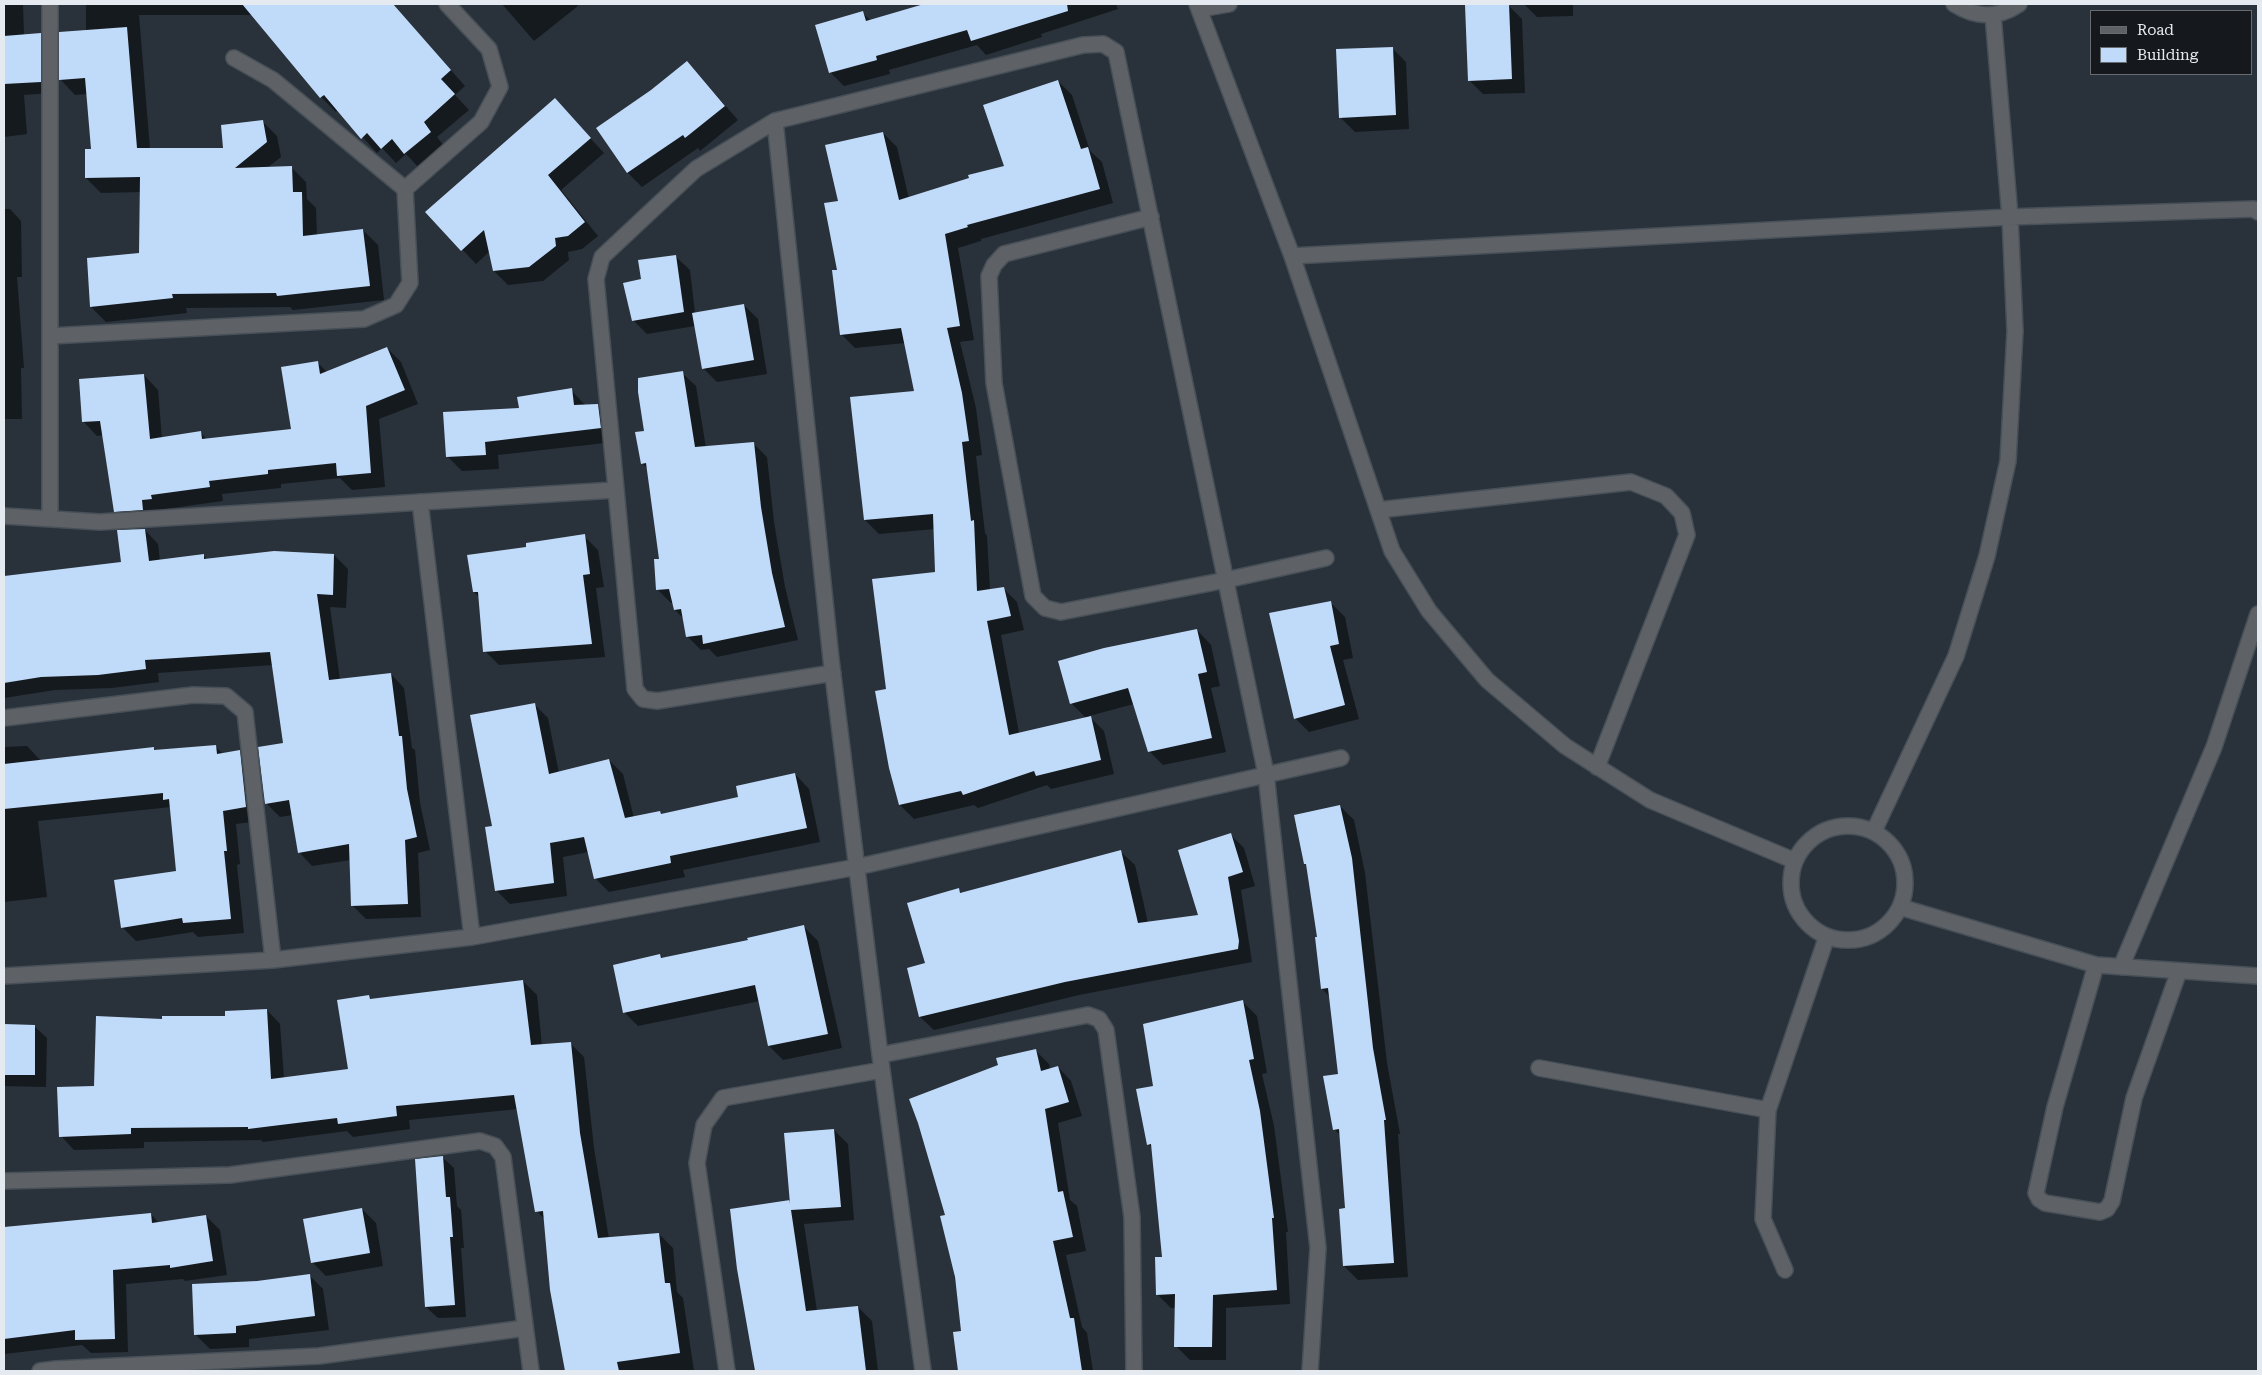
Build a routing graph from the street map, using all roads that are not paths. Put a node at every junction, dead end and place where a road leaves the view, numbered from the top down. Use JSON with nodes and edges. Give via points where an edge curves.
{"nodes":[{"id":1,"x":50,"y":4,"type":"edge"},
{"id":2,"x":447,"y":4,"type":"edge"},
{"id":3,"x":1229,"y":4,"type":"edge"},
{"id":4,"x":1954,"y":4,"type":"edge"},
{"id":5,"x":2019,"y":4,"type":"edge"},
{"id":6,"x":1199,"y":6,"type":"edge"},
{"id":7,"x":1993,"y":15,"type":"junction"},
{"id":8,"x":234,"y":58,"type":"dead end"},
{"id":9,"x":775,"y":121,"type":"junction"},
{"id":10,"x":405,"y":189,"type":"junction"},
{"id":11,"x":2258,"y":212,"type":"edge"},
{"id":12,"x":1151,"y":217,"type":"junction"},
{"id":13,"x":2010,"y":217,"type":"junction"},
{"id":14,"x":1292,"y":256,"type":"junction"},
{"id":15,"x":50,"y":336,"type":"junction"},
{"id":16,"x":615,"y":490,"type":"junction"},
{"id":17,"x":420,"y":502,"type":"junction"},
{"id":18,"x":1378,"y":510,"type":"junction"},
{"id":19,"x":4,"y":516,"type":"edge"},
{"id":20,"x":50,"y":518,"type":"junction"},
{"id":21,"x":1326,"y":558,"type":"dead end"},
{"id":22,"x":1226,"y":580,"type":"junction"},
{"id":23,"x":2258,"y":614,"type":"edge"},
{"id":24,"x":833,"y":673,"type":"junction"},
{"id":25,"x":4,"y":718,"type":"edge"},
{"id":26,"x":1341,"y":758,"type":"dead end"},
{"id":27,"x":1597,"y":766,"type":"junction"},
{"id":28,"x":1266,"y":774,"type":"junction"},
{"id":29,"x":1874,"y":832,"type":"junction"},
{"id":30,"x":1795,"y":861,"type":"junction"},
{"id":31,"x":857,"y":867,"type":"junction"},
{"id":32,"x":1900,"y":907,"type":"junction"},
{"id":33,"x":472,"y":936,"type":"junction"},
{"id":34,"x":1827,"y":936,"type":"junction"},
{"id":35,"x":273,"y":960,"type":"junction"},
{"id":36,"x":2096,"y":965,"type":"junction"},
{"id":37,"x":2120,"y":967,"type":"junction"},
{"id":38,"x":2179,"y":971,"type":"junction"},
{"id":39,"x":4,"y":976,"type":"edge"},
{"id":40,"x":2258,"y":976,"type":"edge"},
{"id":41,"x":881,"y":1063,"type":"junction"},
{"id":42,"x":1539,"y":1068,"type":"dead end"},
{"id":43,"x":1768,"y":1110,"type":"junction"},
{"id":44,"x":4,"y":1181,"type":"edge"},
{"id":45,"x":1785,"y":1270,"type":"dead end"},
{"id":46,"x":525,"y":1328,"type":"junction"},
{"id":47,"x":40,"y":1371,"type":"edge"},
{"id":48,"x":531,"y":1371,"type":"edge"},
{"id":49,"x":727,"y":1371,"type":"edge"},
{"id":50,"x":923,"y":1371,"type":"edge"},
{"id":51,"x":1134,"y":1371,"type":"edge"},
{"id":52,"x":1310,"y":1371,"type":"edge"}],
"edges":[{"from":1,"to":15,"type":"street"},
{"from":2,"to":10,"type":"street","via":[[489,49],[500,87],[481,122]]},
{"from":3,"to":6,"type":"street"},
{"from":4,"to":7,"type":"street","via":[[1979,15]]},
{"from":5,"to":7,"type":"street","via":[[2008,12]]},
{"from":6,"to":14,"type":"street"},
{"from":7,"to":13,"type":"street"},
{"from":8,"to":10,"type":"street","via":[[273,80]]},
{"from":9,"to":12,"type":"street","via":[[1074,48],[1103,44],[1116,52]]},
{"from":9,"to":16,"type":"street","via":[[696,168],[602,257],[596,278]]},
{"from":9,"to":24,"type":"street"},
{"from":10,"to":15,"type":"street","via":[[410,283],[396,305],[364,319]]},
{"from":11,"to":13,"type":"street","via":[[2254,209]]},
{"from":12,"to":22,"type":"street"},
{"from":12,"to":22,"type":"street","via":[[1004,254],[989,276],[994,383],[1033,596],[1045,608],[1061,612]]},
{"from":13,"to":14,"type":"street"},
{"from":13,"to":29,"type":"street","via":[[2015,331],[2008,461],[1990,547],[1956,656]]},
{"from":14,"to":18,"type":"street"},
{"from":15,"to":20,"type":"street"},
{"from":16,"to":17,"type":"street"},
{"from":16,"to":24,"type":"street","via":[[635,689],[643,699],[658,701]]},
{"from":17,"to":20,"type":"street","via":[[100,522]]},
{"from":17,"to":33,"type":"street"},
{"from":18,"to":27,"type":"street","via":[[1392,551],[1429,611],[1487,680],[1565,746]]},
{"from":18,"to":27,"type":"street","via":[[1631,482],[1666,496],[1682,513],[1687,535]]},
{"from":19,"to":20,"type":"street"},
{"from":21,"to":22,"type":"street"},
{"from":22,"to":28,"type":"street"},
{"from":23,"to":37,"type":"street","via":[[2214,747]]},
{"from":24,"to":31,"type":"street"},
{"from":25,"to":35,"type":"street","via":[[193,695],[226,696],[245,712]]},
{"from":26,"to":28,"type":"street"},
{"from":27,"to":30,"type":"street","via":[[1650,800]]},
{"from":28,"to":31,"type":"street"},
{"from":28,"to":52,"type":"street","via":[[1318,1248]]},
{"from":29,"to":30,"type":"street","via":[[1856,826],[1837,826],[1819,833],[1804,845]]},
{"from":29,"to":32,"type":"street","via":[[1888,842],[1904,872],[1905,890]]},
{"from":30,"to":34,"type":"street","via":[[1792,897],[1812,927]]},
{"from":31,"to":33,"type":"street"},
{"from":31,"to":41,"type":"street"},
{"from":32,"to":34,"type":"street","via":[[1878,932],[1862,939],[1844,940]]},
{"from":32,"to":36,"type":"street"},
{"from":33,"to":35,"type":"street"},
{"from":34,"to":43,"type":"street"},
{"from":35,"to":39,"type":"street"},
{"from":36,"to":37,"type":"street"},
{"from":36,"to":38,"type":"street","via":[[2056,1107],[2036,1193],[2045,1203],[2100,1212],[2107,1209],[2112,1201],[2134,1098]]},
{"from":37,"to":38,"type":"street"},
{"from":38,"to":40,"type":"street"},
{"from":41,"to":49,"type":"street","via":[[724,1098],[704,1125],[697,1163]]},
{"from":41,"to":50,"type":"street"},
{"from":41,"to":51,"type":"street","via":[[1088,1016],[1099,1019],[1106,1030],[1132,1217]]},
{"from":42,"to":43,"type":"street"},
{"from":43,"to":45,"type":"street","via":[[1763,1220]]},
{"from":44,"to":46,"type":"street","via":[[230,1175],[480,1141],[495,1146],[503,1157]]},
{"from":46,"to":47,"type":"street","via":[[320,1356]]},
{"from":46,"to":48,"type":"street"}]}
